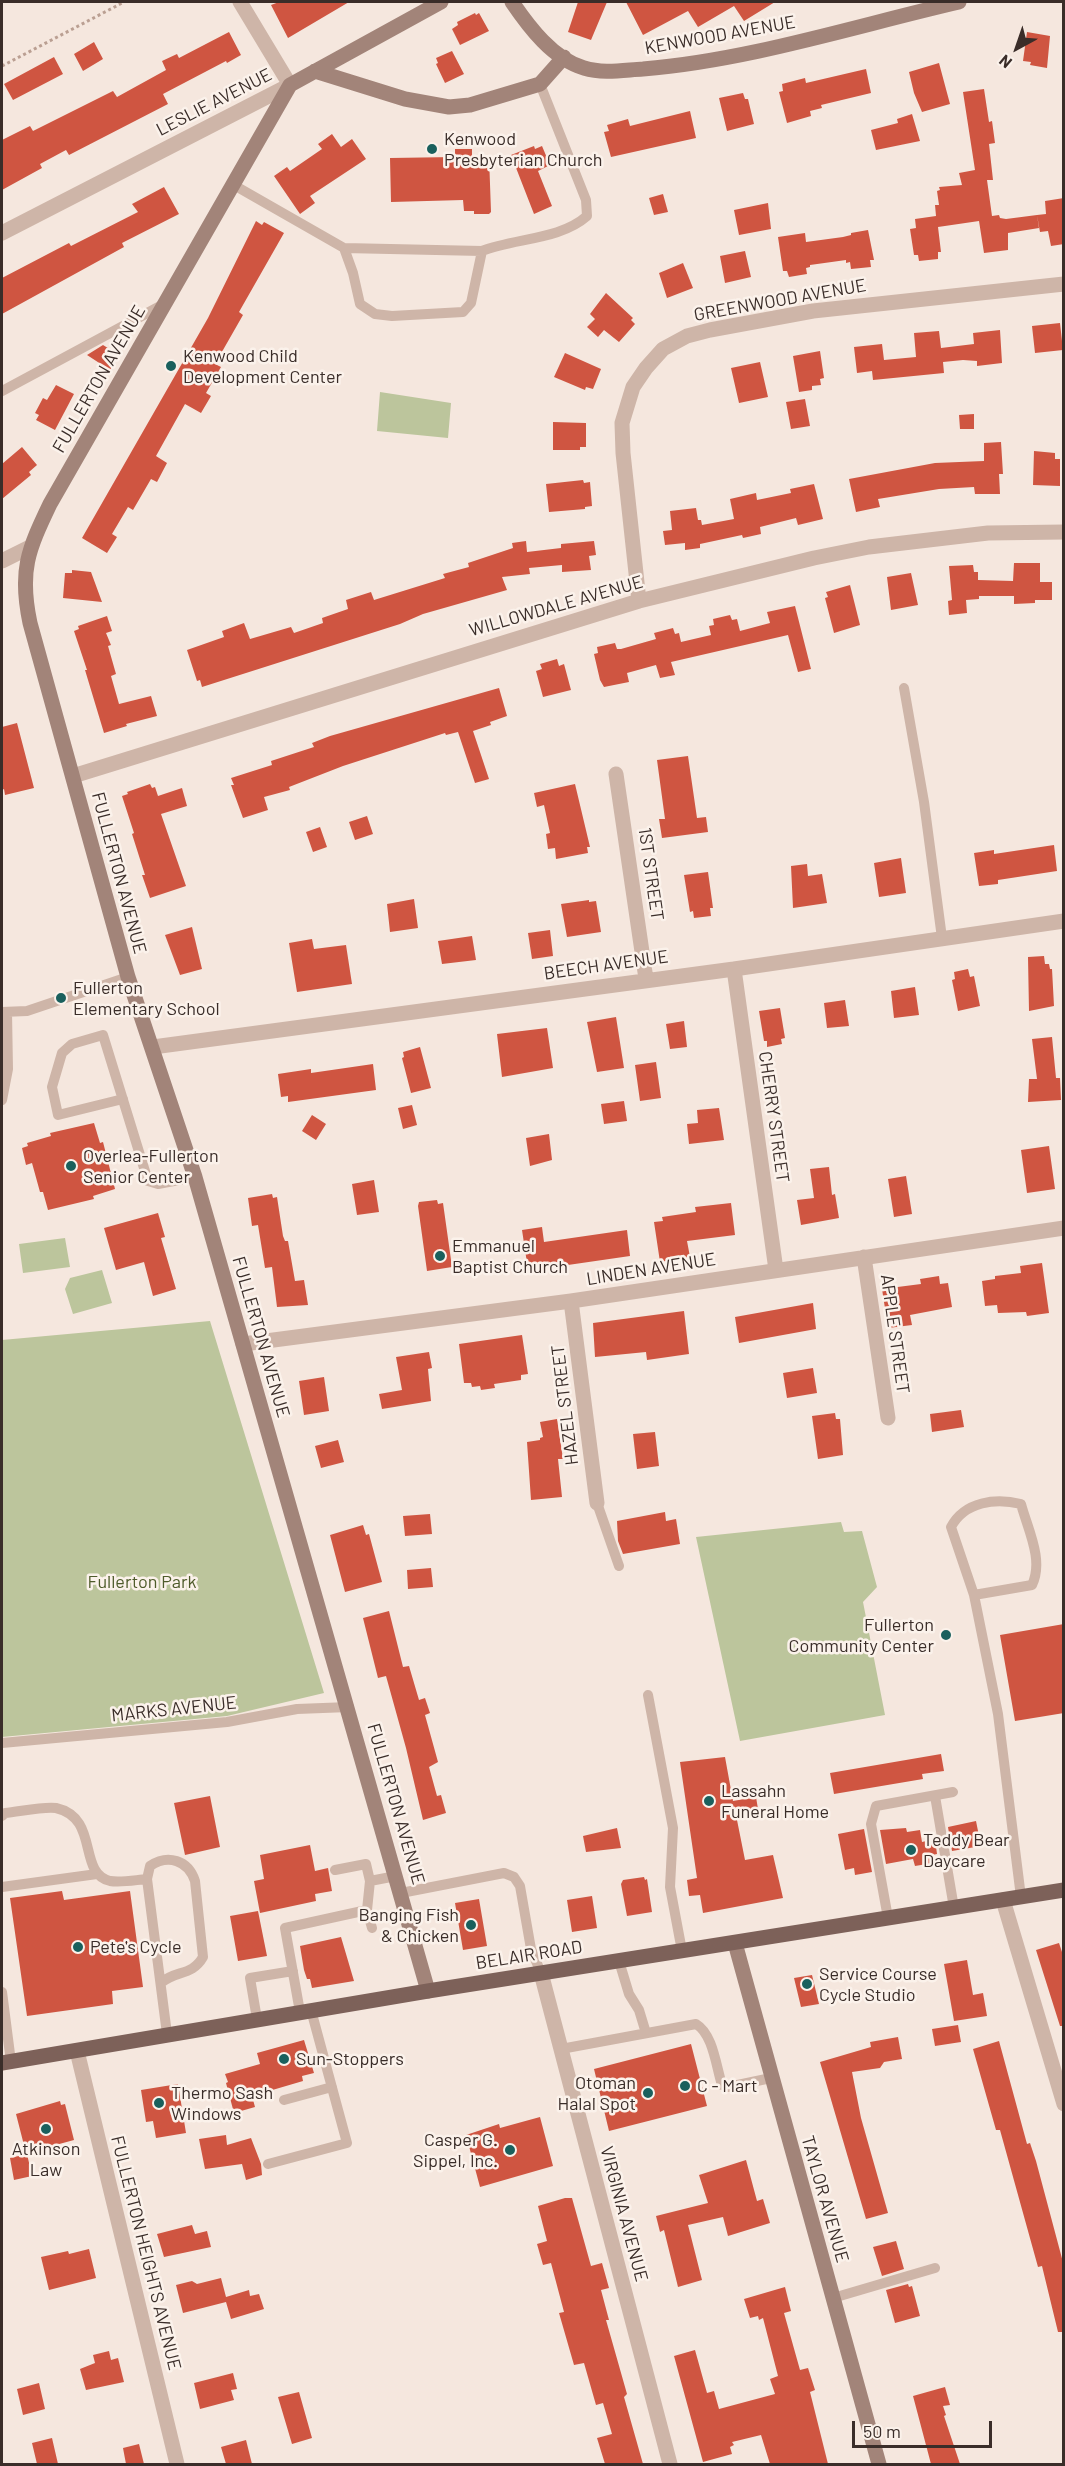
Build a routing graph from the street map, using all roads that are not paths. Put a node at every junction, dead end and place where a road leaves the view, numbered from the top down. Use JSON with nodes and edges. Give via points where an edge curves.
{"nodes":[{"id":1,"x":240,"y":2,"type":"edge"},
{"id":2,"x":441,"y":2,"type":"edge"},
{"id":3,"x":512,"y":2,"type":"edge"},
{"id":4,"x":950,"y":2,"type":"edge"},
{"id":5,"x":564,"y":57,"type":"junction"},
{"id":6,"x":315,"y":71,"type":"junction"},
{"id":7,"x":540,"y":84,"type":"junction"},
{"id":8,"x":290,"y":85,"type":"junction"},
{"id":9,"x":232,"y":184,"type":"junction"},
{"id":10,"x":2,"y":233,"type":"edge"},
{"id":11,"x":344,"y":248,"type":"junction"},
{"id":12,"x":482,"y":251,"type":"junction"},
{"id":13,"x":1064,"y":284,"type":"edge"},
{"id":14,"x":164,"y":304,"type":"junction"},
{"id":15,"x":2,"y":391,"type":"edge"},
{"id":16,"x":1064,"y":532,"type":"edge"},
{"id":17,"x":30,"y":547,"type":"junction"},
{"id":18,"x":2,"y":561,"type":"edge"},
{"id":19,"x":639,"y":601,"type":"junction"},
{"id":20,"x":904,"y":688,"type":"dead end"},
{"id":21,"x":616,"y":774,"type":"dead end"},
{"id":22,"x":73,"y":776,"type":"junction"},
{"id":23,"x":1064,"y":921,"type":"edge"},
{"id":24,"x":942,"y":938,"type":"junction"},
{"id":25,"x":734,"y":969,"type":"junction"},
{"id":26,"x":128,"y":977,"type":"junction"},
{"id":27,"x":646,"y":979,"type":"junction"},
{"id":28,"x":4,"y":1012,"type":"edge"},
{"id":29,"x":153,"y":1047,"type":"junction"},
{"id":30,"x":123,"y":1099,"type":"junction"},
{"id":31,"x":2,"y":1100,"type":"edge"},
{"id":32,"x":195,"y":1177,"type":"junction"},
{"id":33,"x":1064,"y":1228,"type":"edge"},
{"id":34,"x":864,"y":1257,"type":"junction"},
{"id":35,"x":777,"y":1270,"type":"junction"},
{"id":36,"x":571,"y":1301,"type":"junction"},
{"id":37,"x":243,"y":1344,"type":"junction"},
{"id":38,"x":888,"y":1418,"type":"dead end"},
{"id":39,"x":597,"y":1503,"type":"joint"},
{"id":40,"x":620,"y":1566,"type":"dead end"},
{"id":41,"x":974,"y":1595,"type":"junction"},
{"id":42,"x":648,"y":1695,"type":"dead end"},
{"id":43,"x":349,"y":1707,"type":"junction"},
{"id":44,"x":2,"y":1743,"type":"edge"},
{"id":45,"x":953,"y":1792,"type":"dead end"},
{"id":46,"x":935,"y":1796,"type":"junction"},
{"id":47,"x":2,"y":1816,"type":"edge"},
{"id":48,"x":335,"y":1870,"type":"dead end"},
{"id":49,"x":97,"y":1874,"type":"junction"},
{"id":50,"x":396,"y":1876,"type":"junction"},
{"id":51,"x":147,"y":1879,"type":"junction"},
{"id":52,"x":370,"y":1881,"type":"junction"},
{"id":53,"x":2,"y":1887,"type":"edge"},
{"id":54,"x":1064,"y":1890,"type":"edge"},
{"id":55,"x":401,"y":1893,"type":"junction"},
{"id":56,"x":1021,"y":1897,"type":"junction"},
{"id":57,"x":1003,"y":1900,"type":"junction"},
{"id":58,"x":954,"y":1908,"type":"junction"},
{"id":59,"x":367,"y":1910,"type":"junction"},
{"id":60,"x":888,"y":1918,"type":"junction"},
{"id":61,"x":372,"y":1928,"type":"dead end"},
{"id":62,"x":735,"y":1943,"type":"junction"},
{"id":63,"x":682,"y":1951,"type":"junction"},
{"id":64,"x":619,"y":1961,"type":"junction"},
{"id":65,"x":292,"y":1971,"type":"junction"},
{"id":66,"x":541,"y":1973,"type":"junction"},
{"id":67,"x":162,"y":1982,"type":"junction"},
{"id":68,"x":428,"y":1991,"type":"junction"},
{"id":69,"x":2,"y":1992,"type":"edge"},
{"id":70,"x":305,"y":2011,"type":"junction"},
{"id":71,"x":257,"y":2019,"type":"junction"},
{"id":72,"x":646,"y":2033,"type":"junction"},
{"id":73,"x":167,"y":2034,"type":"junction"},
{"id":74,"x":561,"y":2049,"type":"junction"},
{"id":75,"x":77,"y":2051,"type":"junction"},
{"id":76,"x":7,"y":2063,"type":"edge"},
{"id":77,"x":771,"y":2078,"type":"junction"},
{"id":78,"x":332,"y":2087,"type":"junction"},
{"id":79,"x":284,"y":2100,"type":"dead end"},
{"id":80,"x":1064,"y":2104,"type":"edge"},
{"id":81,"x":268,"y":2164,"type":"dead end"},
{"id":82,"x":935,"y":2268,"type":"dead end"},
{"id":83,"x":833,"y":2298,"type":"junction"},
{"id":84,"x":177,"y":2464,"type":"edge"},
{"id":85,"x":670,"y":2464,"type":"edge"},
{"id":86,"x":879,"y":2464,"type":"edge"}],
"edges":[{"from":1,"to":8,"type":"street"},
{"from":2,"to":6,"type":"street","name":"LESLIE AVENUE"},
{"from":3,"to":5,"type":"street","name":"KENWOOD AVENUE","via":[[537,34]]},
{"from":4,"to":5,"type":"street","name":"KENWOOD AVENUE","via":[[788,43],[667,67],[594,70]]},
{"from":5,"to":7,"type":"street"},
{"from":6,"to":7,"type":"street","via":[[405,99],[448,107],[470,105]]},
{"from":6,"to":8,"type":"street","name":"LESLIE AVENUE"},
{"from":7,"to":12,"type":"lane","via":[[586,200],[587,216],[578,224]]},
{"from":8,"to":9,"type":"street","name":"FULLERTON AVENUE"},
{"from":8,"to":10,"type":"street","name":"LESLIE AVENUE"},
{"from":9,"to":11,"type":"lane"},
{"from":9,"to":14,"type":"street","name":"FULLERTON AVENUE"},
{"from":11,"to":12,"type":"lane"},
{"from":11,"to":12,"type":"lane","via":[[360,304],[375,314],[392,316],[463,312],[471,303]]},
{"from":13,"to":19,"type":"street","name":"GREENWOOD AVENUE","via":[[813,311],[710,330],[687,336],[663,349],[633,387],[622,423]]},
{"from":14,"to":15,"type":"lane"},
{"from":14,"to":17,"type":"street","name":"FULLERTON AVENUE","via":[[50,504]]},
{"from":16,"to":19,"type":"street","name":"WILLOWDALE AVENUE","via":[[988,533],[869,547]]},
{"from":17,"to":18,"type":"street"},
{"from":17,"to":22,"type":"street","name":"FULLERTON AVENUE","via":[[24,574],[25,600]]},
{"from":19,"to":22,"type":"street","name":"WILLOWDALE AVENUE"},
{"from":20,"to":24,"type":"lane"},
{"from":21,"to":27,"type":"street","name":"1ST STREET"},
{"from":22,"to":26,"type":"street","name":"FULLERTON AVENUE"},
{"from":23,"to":24,"type":"street","name":"BEECH AVENUE"},
{"from":24,"to":25,"type":"street","name":"BEECH AVENUE"},
{"from":25,"to":27,"type":"street","name":"BEECH AVENUE"},
{"from":25,"to":35,"type":"street","name":"CHERRY STREET"},
{"from":26,"to":28,"type":"lane","via":[[27,1011]]},
{"from":26,"to":29,"type":"street","name":"FULLERTON AVENUE"},
{"from":27,"to":29,"type":"street","name":"BEECH AVENUE"},
{"from":28,"to":31,"type":"lane","via":[[8,1069]]},
{"from":29,"to":32,"type":"street","name":"FULLERTON AVENUE"},
{"from":30,"to":30,"type":"lane","via":[[58,1115],[52,1087],[62,1053],[72,1044],[103,1035]]},
{"from":30,"to":32,"type":"lane","via":[[148,1181],[158,1184]]},
{"from":32,"to":37,"type":"street","name":"FULLERTON AVENUE"},
{"from":33,"to":34,"type":"street","name":"LINDEN AVENUE"},
{"from":34,"to":35,"type":"street","name":"LINDEN AVENUE"},
{"from":34,"to":38,"type":"street","name":"APPLE STREET"},
{"from":35,"to":36,"type":"street","name":"LINDEN AVENUE"},
{"from":36,"to":37,"type":"street","name":"LINDEN AVENUE"},
{"from":36,"to":39,"type":"street","name":"HAZEL STREET"},
{"from":37,"to":43,"type":"street","name":"FULLERTON AVENUE"},
{"from":39,"to":40,"type":"lane"},
{"from":41,"to":41,"type":"lane","via":[[1032,1586],[1038,1564],[1021,1504],[1005,1500],[982,1503],[954,1521],[951,1527]]},
{"from":41,"to":56,"type":"lane","via":[[998,1714]]},
{"from":42,"to":63,"type":"lane","via":[[673,1828],[670,1887]]},
{"from":43,"to":44,"type":"lane","name":"MARKS AVENUE","via":[[297,1709],[227,1722]]},
{"from":43,"to":50,"type":"street","name":"FULLERTON AVENUE"},
{"from":45,"to":46,"type":"lane"},
{"from":46,"to":58,"type":"lane"},
{"from":46,"to":60,"type":"lane","via":[[876,1806],[871,1824]]},
{"from":47,"to":49,"type":"lane","via":[[55,1808],[73,1816],[86,1835]]},
{"from":48,"to":52,"type":"lane","via":[[366,1864]]},
{"from":49,"to":51,"type":"lane","via":[[109,1881]]},
{"from":49,"to":53,"type":"lane"},
{"from":50,"to":52,"type":"lane"},
{"from":50,"to":55,"type":"street","name":"FULLERTON AVENUE"},
{"from":51,"to":67,"type":"lane"},
{"from":51,"to":67,"type":"lane","via":[[150,1866],[160,1859],[172,1859],[184,1864],[195,1881],[203,1957],[190,1971],[169,1976]]},
{"from":52,"to":59,"type":"lane"},
{"from":54,"to":56,"type":"main road","name":"BELAIR ROAD"},
{"from":55,"to":66,"type":"lane","via":[[504,1873],[514,1877],[520,1886],[531,1948]]},
{"from":55,"to":68,"type":"street","name":"FULLERTON AVENUE"},
{"from":56,"to":57,"type":"main road","name":"BELAIR ROAD"},
{"from":57,"to":58,"type":"main road","name":"BELAIR ROAD"},
{"from":57,"to":80,"type":"street"},
{"from":58,"to":60,"type":"main road","name":"BELAIR ROAD"},
{"from":59,"to":61,"type":"lane"},
{"from":59,"to":65,"type":"lane","via":[[285,1928]]},
{"from":60,"to":62,"type":"main road","name":"BELAIR ROAD"},
{"from":62,"to":63,"type":"main road","name":"BELAIR ROAD"},
{"from":62,"to":77,"type":"street","name":"TAYLOR AVENUE"},
{"from":63,"to":64,"type":"main road","name":"BELAIR ROAD"},
{"from":64,"to":66,"type":"main road","name":"BELAIR ROAD"},
{"from":64,"to":72,"type":"lane"},
{"from":65,"to":70,"type":"lane"},
{"from":65,"to":71,"type":"lane","via":[[250,1978]]},
{"from":66,"to":68,"type":"main road","name":"BELAIR ROAD"},
{"from":66,"to":74,"type":"street","name":"VIRGINIA AVENUE"},
{"from":67,"to":73,"type":"lane"},
{"from":68,"to":70,"type":"main road","name":"BELAIR ROAD"},
{"from":69,"to":76,"type":"lane"},
{"from":70,"to":71,"type":"main road","name":"BELAIR ROAD"},
{"from":70,"to":78,"type":"lane"},
{"from":71,"to":73,"type":"main road","name":"BELAIR ROAD"},
{"from":72,"to":74,"type":"lane"},
{"from":72,"to":77,"type":"lane","via":[[696,2024],[708,2040],[723,2085]]},
{"from":73,"to":75,"type":"main road","name":"BELAIR ROAD"},
{"from":74,"to":85,"type":"street","name":"VIRGINIA AVENUE"},
{"from":75,"to":76,"type":"main road","name":"BELAIR ROAD"},
{"from":75,"to":84,"type":"street","name":"FULLERTON HEIGHTS AVENUE"},
{"from":77,"to":83,"type":"street","name":"TAYLOR AVENUE"},
{"from":78,"to":79,"type":"lane"},
{"from":78,"to":81,"type":"lane","via":[[347,2143]]},
{"from":82,"to":83,"type":"lane"},
{"from":83,"to":86,"type":"street","name":"TAYLOR AVENUE"}]}
